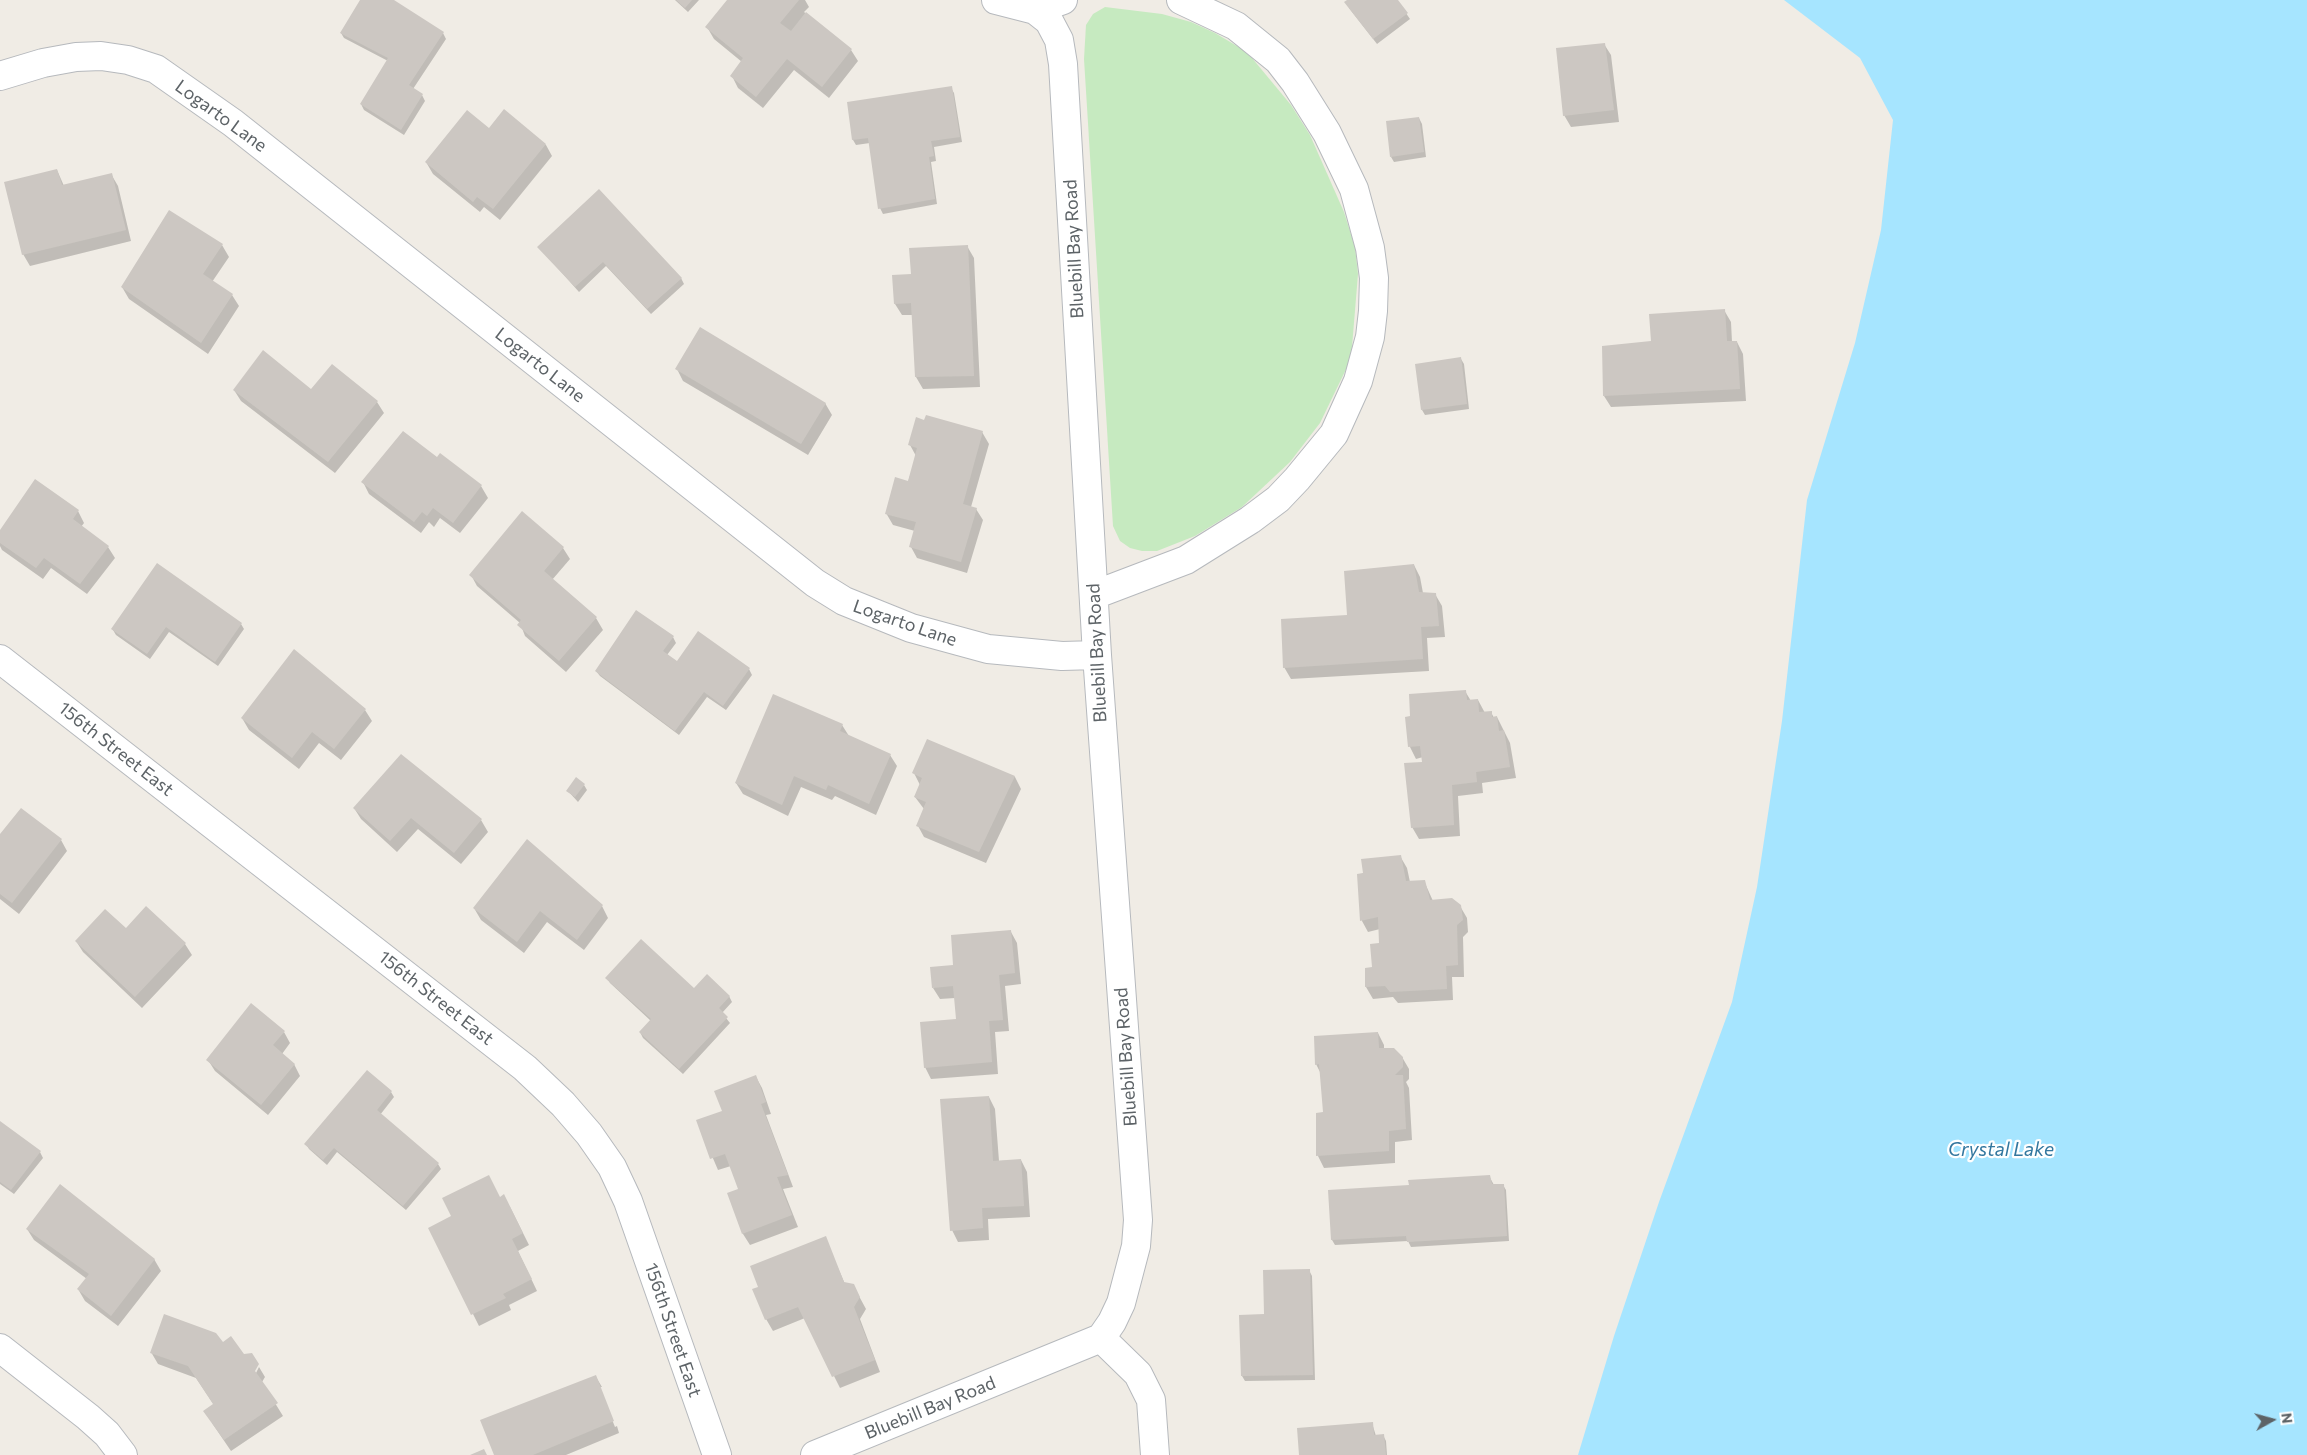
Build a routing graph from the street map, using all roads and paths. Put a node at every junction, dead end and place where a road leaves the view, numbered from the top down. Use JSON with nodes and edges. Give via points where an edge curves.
{"nodes":[{"id":1,"x":996,"y":0,"type":"edge"},
{"id":2,"x":1063,"y":0,"type":"edge"},
{"id":3,"x":1181,"y":0,"type":"edge"},
{"id":4,"x":1035,"y":10,"type":"junction"},
{"id":5,"x":0,"y":76,"type":"edge"},
{"id":6,"x":1094,"y":595,"type":"junction"},
{"id":7,"x":1096,"y":655,"type":"junction"},
{"id":8,"x":0,"y":659,"type":"edge"},
{"id":9,"x":1101,"y":1338,"type":"junction"},
{"id":10,"x":0,"y":1348,"type":"edge"},
{"id":11,"x":123,"y":1455,"type":"edge"},
{"id":12,"x":717,"y":1455,"type":"edge"},
{"id":13,"x":815,"y":1455,"type":"edge"},
{"id":14,"x":1155,"y":1455,"type":"edge"}],
"edges":[{"from":1,"to":4,"type":"street"},
{"from":2,"to":4,"type":"street"},
{"from":3,"to":6,"type":"street","via":[[1236,26],[1278,60],[1327,133],[1354,189],[1370,248],[1374,278],[1370,337],[1358,381],[1334,434],[1278,499],[1186,560]]},
{"from":4,"to":6,"type":"street","name":"Bluebill Bay Road","via":[[1049,21],[1059,40],[1063,64]]},
{"from":5,"to":7,"type":"street","name":"Logarto Lane","via":[[76,57],[128,60],[156,69],[234,122],[800,570],[844,601],[911,628],[988,649],[1021,654]]},
{"from":6,"to":7,"type":"street","name":"Bluebill Bay Road"},
{"from":7,"to":9,"type":"street","name":"Bluebill Bay Road","via":[[1138,1220],[1136,1246],[1126,1288],[1112,1322]]},
{"from":8,"to":12,"type":"street","name":"156th Street East","via":[[525,1068],[563,1104],[590,1134],[612,1166],[628,1201]]},
{"from":9,"to":13,"type":"street","name":"Bluebill Bay Road"},
{"from":9,"to":14,"type":"street","via":[[1138,1374],[1151,1400]]},
{"from":10,"to":11,"type":"street","via":[[88,1417]]}]}
